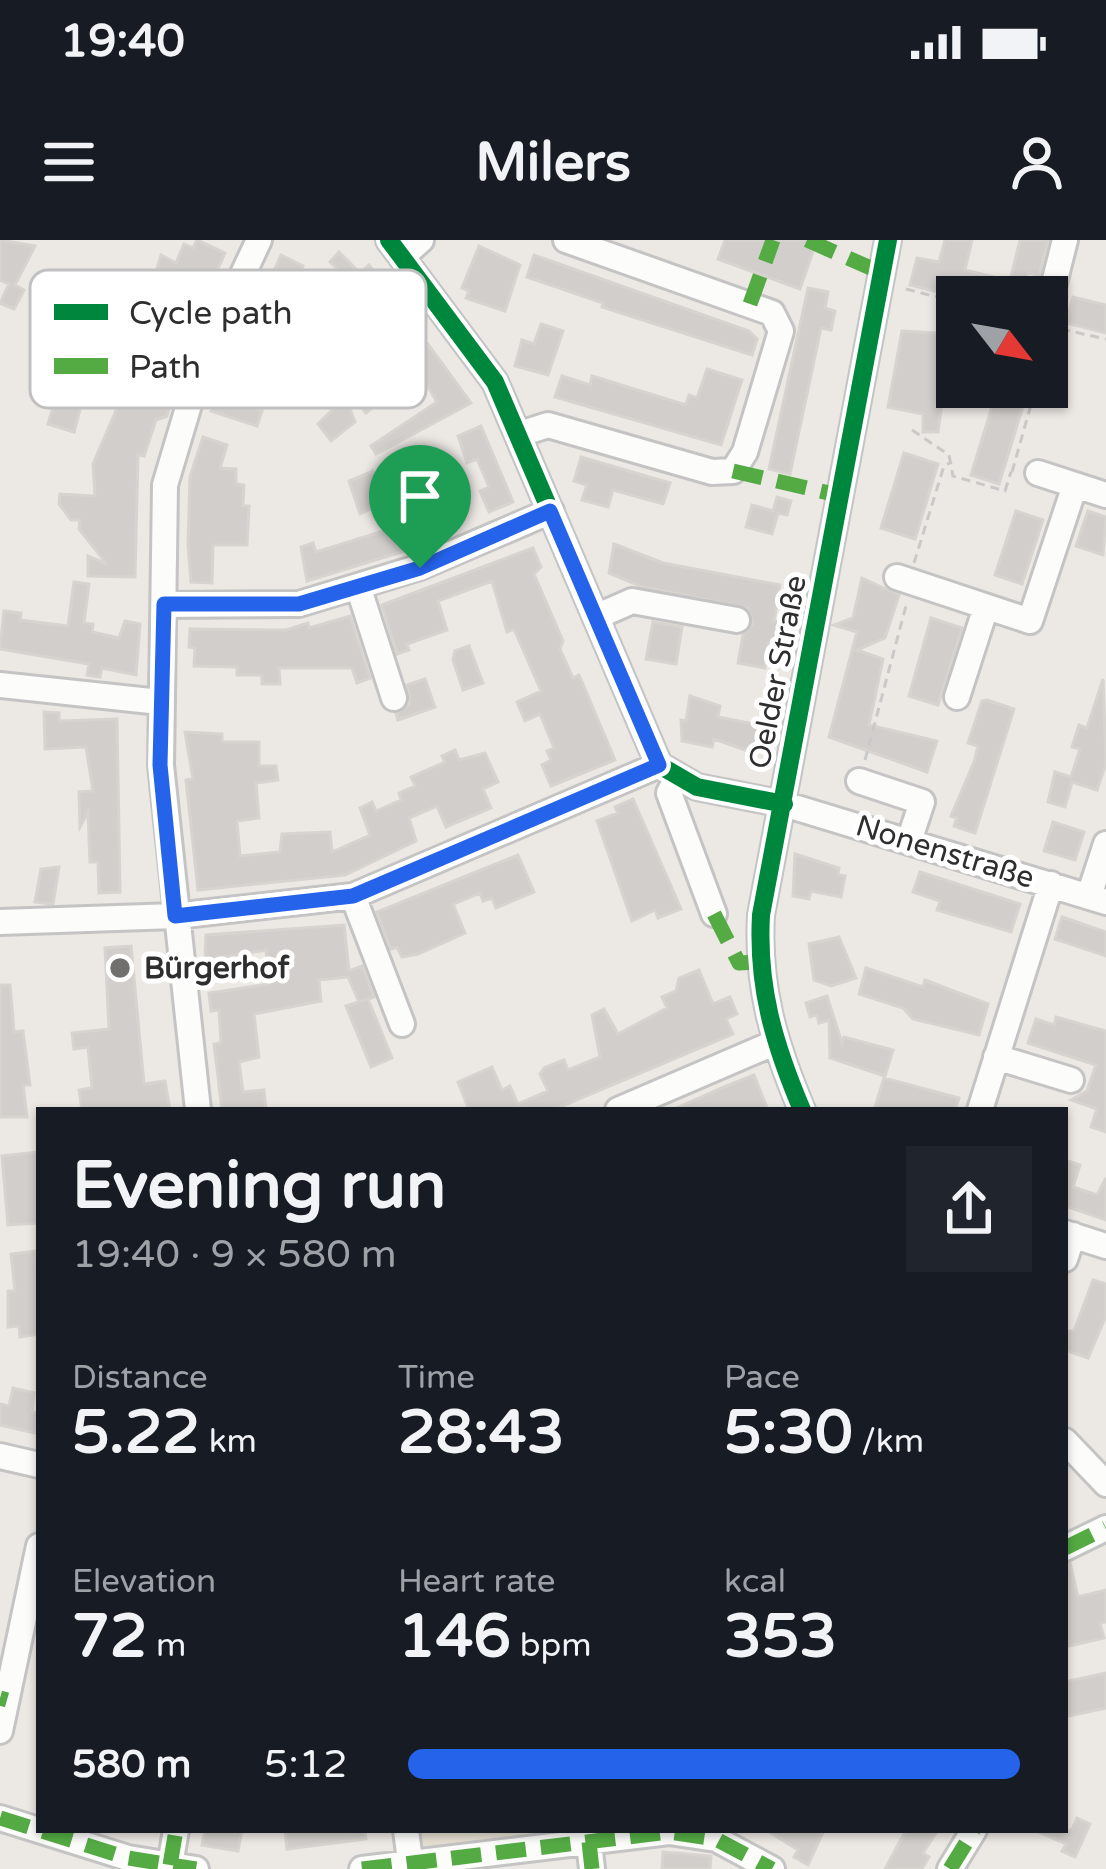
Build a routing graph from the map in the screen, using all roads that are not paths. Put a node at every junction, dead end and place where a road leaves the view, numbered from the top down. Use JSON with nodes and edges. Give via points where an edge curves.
{"nodes":[{"id":1,"x":259,"y":240,"type":"edge"},
{"id":2,"x":566,"y":240,"type":"edge"},
{"id":3,"x":888,"y":240,"type":"edge"},
{"id":4,"x":1065,"y":240,"type":"edge"},
{"id":5,"x":404,"y":245,"type":"edge"},
{"id":6,"x":245,"y":270,"type":"edge"},
{"id":7,"x":421,"y":270,"type":"edge"},
{"id":8,"x":1058,"y":276,"type":"edge"},
{"id":9,"x":426,"y":278,"type":"edge"},
{"id":10,"x":186,"y":408,"type":"edge"},
{"id":11,"x":520,"y":434,"type":"junction"},
{"id":12,"x":1039,"y":473,"type":"dead end"},
{"id":13,"x":1075,"y":485,"type":"junction"},
{"id":14,"x":1106,"y":495,"type":"edge"},
{"id":15,"x":550,"y":511,"type":"junction"},
{"id":16,"x":906,"y":581,"type":"road end"},
{"id":17,"x":358,"y":586,"type":"junction"},
{"id":18,"x":164,"y":604,"type":"junction"},
{"id":19,"x":986,"y":607,"type":"junction"},
{"id":20,"x":598,"y":616,"type":"junction"},
{"id":21,"x":737,"y":620,"type":"dead end"},
{"id":22,"x":0,"y":685,"type":"edge"},
{"id":23,"x":957,"y":697,"type":"dead end"},
{"id":24,"x":394,"y":698,"type":"dead end"},
{"id":25,"x":160,"y":702,"type":"junction"},
{"id":26,"x":668,"y":771,"type":"junction"},
{"id":27,"x":859,"y":781,"type":"road end"},
{"id":28,"x":784,"y":804,"type":"junction"},
{"id":29,"x":909,"y":841,"type":"junction"},
{"id":30,"x":1106,"y":844,"type":"edge"},
{"id":31,"x":1051,"y":884,"type":"junction"},
{"id":32,"x":353,"y":896,"type":"junction"},
{"id":33,"x":1097,"y":899,"type":"edge"},
{"id":34,"x":714,"y":914,"type":"dead end"},
{"id":35,"x":175,"y":916,"type":"junction"},
{"id":36,"x":0,"y":922,"type":"edge"},
{"id":37,"x":402,"y":1024,"type":"dead end"},
{"id":38,"x":774,"y":1043,"type":"junction"},
{"id":39,"x":996,"y":1057,"type":"junction"},
{"id":40,"x":1072,"y":1080,"type":"dead end"},
{"id":41,"x":198,"y":1107,"type":"edge"},
{"id":42,"x":625,"y":1107,"type":"edge"},
{"id":43,"x":801,"y":1107,"type":"edge"},
{"id":44,"x":981,"y":1107,"type":"edge"},
{"id":45,"x":1068,"y":1243,"type":"edge"},
{"id":46,"x":1106,"y":1246,"type":"edge"},
{"id":47,"x":1068,"y":1444,"type":"edge"},
{"id":48,"x":0,"y":1456,"type":"edge"},
{"id":49,"x":36,"y":1464,"type":"edge"},
{"id":50,"x":1106,"y":1484,"type":"edge"},
{"id":51,"x":1106,"y":1528,"type":"edge"},
{"id":52,"x":1068,"y":1547,"type":"edge"},
{"id":53,"x":36,"y":1559,"type":"edge"},
{"id":54,"x":3,"y":1699,"type":"edge"},
{"id":55,"x":0,"y":1732,"type":"edge"},
{"id":56,"x":0,"y":1818,"type":"edge"},
{"id":57,"x":36,"y":1829,"type":"edge"},
{"id":58,"x":48,"y":1833,"type":"edge"},
{"id":59,"x":175,"y":1833,"type":"edge"},
{"id":60,"x":406,"y":1833,"type":"edge"},
{"id":61,"x":661,"y":1833,"type":"edge"},
{"id":62,"x":678,"y":1833,"type":"edge"},
{"id":63,"x":972,"y":1833,"type":"edge"},
{"id":64,"x":589,"y":1842,"type":"junction"},
{"id":65,"x":170,"y":1865,"type":"junction"},
{"id":66,"x":410,"y":1867,"type":"edge"},
{"id":67,"x":196,"y":1869,"type":"edge"},
{"id":68,"x":362,"y":1869,"type":"edge"},
{"id":69,"x":592,"y":1869,"type":"edge"},
{"id":70,"x":772,"y":1869,"type":"edge"},
{"id":71,"x":950,"y":1869,"type":"edge"}],
"edges":[{"from":1,"to":6,"type":"street"},
{"from":2,"to":11,"type":"street","via":[[772,313],[781,331],[733,471],[712,472],[548,425]]},
{"from":3,"to":28,"type":"street","name":"Oelder Straße"},
{"from":4,"to":8,"type":"street"},
{"from":5,"to":7,"type":"street"},
{"from":9,"to":11,"type":"street","via":[[496,382]]},
{"from":10,"to":18,"type":"street","via":[[167,465]]},
{"from":11,"to":15,"type":"street"},
{"from":12,"to":13,"type":"street"},
{"from":13,"to":14,"type":"street"},
{"from":13,"to":19,"type":"street","via":[[1030,622]]},
{"from":15,"to":17,"type":"street"},
{"from":15,"to":20,"type":"street"},
{"from":16,"to":19,"type":"street"},
{"from":17,"to":18,"type":"street","via":[[299,604]]},
{"from":17,"to":24,"type":"street"},
{"from":18,"to":25,"type":"street"},
{"from":19,"to":23,"type":"street"},
{"from":20,"to":21,"type":"street","via":[[632,601]]},
{"from":20,"to":26,"type":"street"},
{"from":22,"to":25,"type":"street"},
{"from":25,"to":35,"type":"street"},
{"from":26,"to":28,"type":"street","name":"Nonenstraße"},
{"from":26,"to":32,"type":"street"},
{"from":26,"to":34,"type":"street","via":[[669,794]]},
{"from":27,"to":29,"type":"street","via":[[922,802]]},
{"from":28,"to":29,"type":"street","name":"Nonenstraße"},
{"from":28,"to":38,"type":"street","name":"Oelder Straße","via":[[758,962]]},
{"from":29,"to":31,"type":"street","name":"Nonenstraße"},
{"from":30,"to":33,"type":"street"},
{"from":31,"to":33,"type":"street","name":"Nonenstraße"},
{"from":31,"to":39,"type":"street"},
{"from":32,"to":35,"type":"street"},
{"from":32,"to":37,"type":"street"},
{"from":35,"to":36,"type":"street"},
{"from":35,"to":41,"type":"street"},
{"from":38,"to":42,"type":"street"},
{"from":38,"to":43,"type":"street","name":"Oelder Straße"},
{"from":39,"to":40,"type":"street"},
{"from":39,"to":44,"type":"street"},
{"from":45,"to":46,"type":"street"},
{"from":47,"to":50,"type":"street"},
{"from":48,"to":49,"type":"street"},
{"from":51,"to":52,"type":"street"},
{"from":53,"to":54,"type":"street"},
{"from":54,"to":55,"type":"street"},
{"from":56,"to":57,"type":"street"},
{"from":58,"to":65,"type":"street"},
{"from":59,"to":65,"type":"street"},
{"from":60,"to":66,"type":"street"},
{"from":61,"to":64,"type":"street"},
{"from":62,"to":70,"type":"street","via":[[740,1848]]},
{"from":63,"to":71,"type":"street"},
{"from":64,"to":66,"type":"street"},
{"from":64,"to":69,"type":"street"},
{"from":65,"to":67,"type":"street"},
{"from":66,"to":68,"type":"street"}]}
